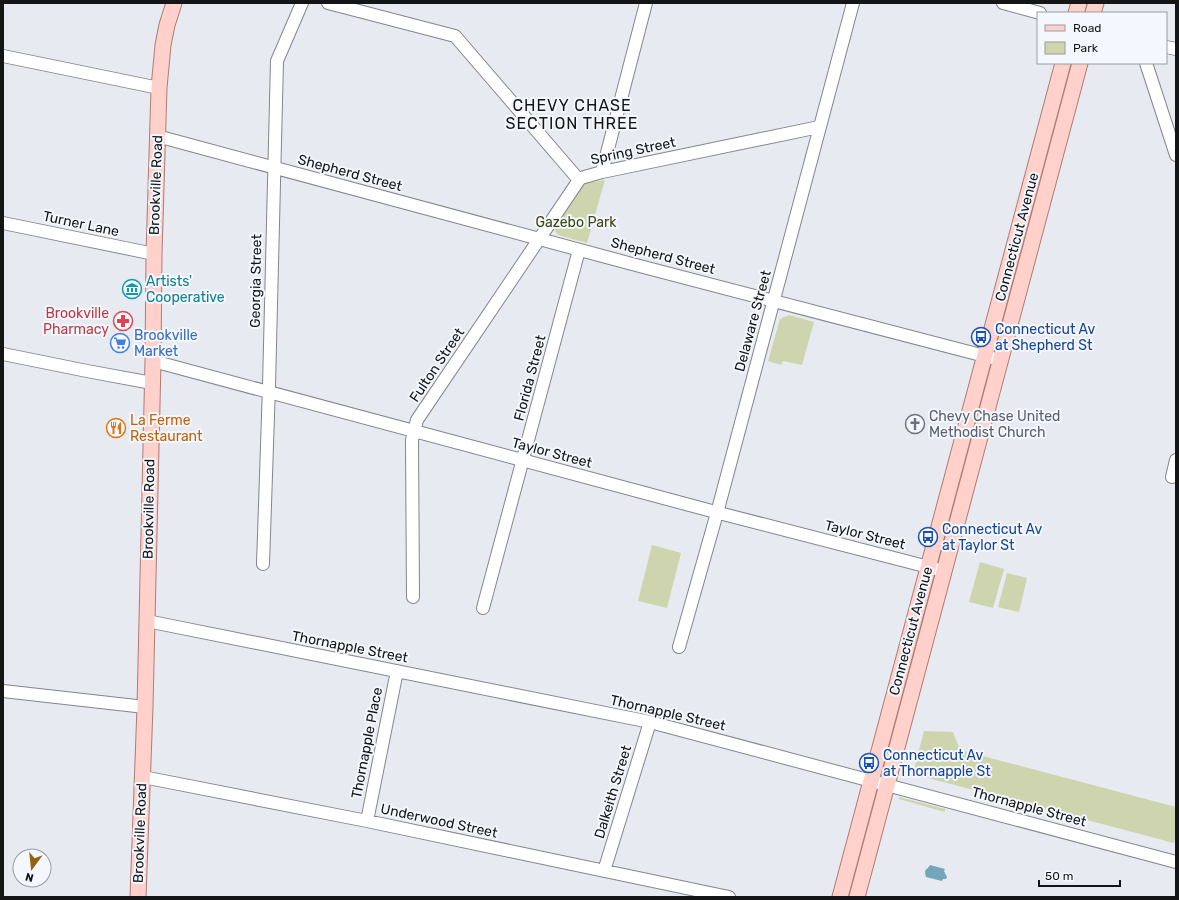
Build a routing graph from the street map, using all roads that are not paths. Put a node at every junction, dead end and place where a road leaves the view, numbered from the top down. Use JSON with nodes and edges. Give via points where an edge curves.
{"nodes":[{"id":1,"x":174,"y":3,"type":"edge"},
{"id":2,"x":302,"y":3,"type":"edge"},
{"id":3,"x":328,"y":3,"type":"edge"},
{"id":4,"x":646,"y":3,"type":"edge"},
{"id":5,"x":853,"y":3,"type":"edge"},
{"id":6,"x":1003,"y":3,"type":"edge"},
{"id":7,"x":1037,"y":12,"type":"edge"},
{"id":8,"x":3,"y":56,"type":"edge"},
{"id":9,"x":1063,"y":64,"type":"edge"},
{"id":10,"x":1080,"y":64,"type":"edge"},
{"id":11,"x":1146,"y":64,"type":"edge"},
{"id":12,"x":159,"y":88,"type":"junction"},
{"id":13,"x":820,"y":127,"type":"junction"},
{"id":14,"x":157,"y":136,"type":"junction"},
{"id":15,"x":1176,"y":155,"type":"edge"},
{"id":16,"x":274,"y":168,"type":"junction"},
{"id":17,"x":602,"y":172,"type":"junction"},
{"id":18,"x":579,"y":180,"type":"junction"},
{"id":19,"x":3,"y":223,"type":"edge"},
{"id":20,"x":540,"y":239,"type":"junction"},
{"id":21,"x":580,"y":250,"type":"junction"},
{"id":22,"x":154,"y":254,"type":"junction"},
{"id":23,"x":774,"y":301,"type":"junction"},
{"id":24,"x":3,"y":354,"type":"edge"},
{"id":25,"x":984,"y":356,"type":"junction"},
{"id":26,"x":1000,"y":360,"type":"junction"},
{"id":27,"x":153,"y":361,"type":"junction"},
{"id":28,"x":152,"y":383,"type":"junction"},
{"id":29,"x":269,"y":392,"type":"junction"},
{"id":30,"x":414,"y":431,"type":"junction"},
{"id":31,"x":1176,"y":460,"type":"edge"},
{"id":32,"x":523,"y":461,"type":"junction"},
{"id":33,"x":1172,"y":477,"type":"dead end"},
{"id":34,"x":717,"y":513,"type":"junction"},
{"id":35,"x":263,"y":564,"type":"dead end"},
{"id":36,"x":928,"y":566,"type":"junction"},
{"id":37,"x":944,"y":571,"type":"junction"},
{"id":38,"x":413,"y":597,"type":"dead end"},
{"id":39,"x":483,"y":608,"type":"dead end"},
{"id":40,"x":147,"y":621,"type":"junction"},
{"id":41,"x":679,"y":647,"type":"dead end"},
{"id":42,"x":397,"y":671,"type":"junction"},
{"id":43,"x":3,"y":691,"type":"edge"},
{"id":44,"x":145,"y":707,"type":"junction"},
{"id":45,"x":650,"y":722,"type":"junction"},
{"id":46,"x":143,"y":777,"type":"junction"},
{"id":47,"x":871,"y":780,"type":"junction"},
{"id":48,"x":887,"y":785,"type":"junction"},
{"id":49,"x":366,"y":821,"type":"junction"},
{"id":50,"x":1176,"y":862,"type":"edge"},
{"id":51,"x":604,"y":871,"type":"junction"},
{"id":52,"x":138,"y":897,"type":"edge"},
{"id":53,"x":729,"y":897,"type":"edge"},
{"id":54,"x":840,"y":897,"type":"edge"},
{"id":55,"x":857,"y":897,"type":"edge"}],
"edges":[{"from":1,"to":12,"type":"main road","name":"Brookville Road","via":[[163,45]]},
{"from":2,"to":16,"type":"street","name":"Georgia Street","via":[[277,62]]},
{"from":3,"to":18,"type":"street","name":"Spring Street","via":[[455,36]]},
{"from":4,"to":17,"type":"street"},
{"from":5,"to":13,"type":"street","name":"Delaware Street"},
{"from":6,"to":7,"type":"street"},
{"from":8,"to":12,"type":"street"},
{"from":9,"to":25,"type":"main road","name":"Connecticut Avenue"},
{"from":10,"to":26,"type":"main road","name":"Connecticut Avenue"},
{"from":11,"to":15,"type":"street"},
{"from":12,"to":14,"type":"main road","name":"Brookville Road"},
{"from":13,"to":17,"type":"street","name":"Spring Street"},
{"from":13,"to":23,"type":"street","name":"Delaware Street"},
{"from":14,"to":16,"type":"street","name":"Shepherd Street"},
{"from":14,"to":22,"type":"main road","name":"Brookville Road"},
{"from":16,"to":20,"type":"street","name":"Shepherd Street"},
{"from":16,"to":29,"type":"street","name":"Georgia Street"},
{"from":17,"to":18,"type":"street","name":"Spring Street"},
{"from":18,"to":20,"type":"street","name":"Fulton Street"},
{"from":19,"to":22,"type":"street","name":"Turner Lane"},
{"from":20,"to":21,"type":"street","name":"Shepherd Street"},
{"from":20,"to":30,"type":"street","name":"Fulton Street","via":[[417,420]]},
{"from":21,"to":23,"type":"street","name":"Shepherd Street"},
{"from":21,"to":32,"type":"street","name":"Florida Street"},
{"from":22,"to":27,"type":"main road","name":"Brookville Road"},
{"from":23,"to":25,"type":"street","name":"Shepherd Street"},
{"from":23,"to":34,"type":"street","name":"Delaware Street"},
{"from":24,"to":28,"type":"street"},
{"from":25,"to":26,"type":"street","name":"Shepherd Street"},
{"from":25,"to":36,"type":"main road","name":"Connecticut Avenue"},
{"from":26,"to":37,"type":"main road","name":"Connecticut Avenue"},
{"from":27,"to":28,"type":"main road","name":"Brookville Road"},
{"from":27,"to":29,"type":"street","name":"Taylor Street"},
{"from":28,"to":40,"type":"main road","name":"Brookville Road"},
{"from":29,"to":30,"type":"street","name":"Taylor Street"},
{"from":29,"to":35,"type":"street","name":"Georgia Street"},
{"from":30,"to":32,"type":"street","name":"Taylor Street"},
{"from":30,"to":38,"type":"street","name":"Fulton Street"},
{"from":31,"to":33,"type":"street"},
{"from":32,"to":34,"type":"street","name":"Taylor Street"},
{"from":32,"to":39,"type":"street","name":"Florida Street"},
{"from":34,"to":36,"type":"street","name":"Taylor Street"},
{"from":34,"to":41,"type":"street","name":"Delaware Street"},
{"from":36,"to":37,"type":"street","name":"Taylor Street"},
{"from":36,"to":47,"type":"main road","name":"Connecticut Avenue"},
{"from":37,"to":48,"type":"main road","name":"Connecticut Avenue"},
{"from":40,"to":42,"type":"street","name":"Thornapple Street"},
{"from":40,"to":44,"type":"main road","name":"Brookville Road"},
{"from":42,"to":45,"type":"street","name":"Thornapple Street"},
{"from":42,"to":49,"type":"street","name":"Thornapple Place"},
{"from":43,"to":44,"type":"street"},
{"from":44,"to":46,"type":"main road","name":"Brookville Road"},
{"from":45,"to":47,"type":"street","name":"Thornapple Street"},
{"from":45,"to":51,"type":"street","name":"Dalkeith Street"},
{"from":46,"to":49,"type":"street","name":"Underwood Street"},
{"from":46,"to":52,"type":"main road","name":"Brookville Road"},
{"from":47,"to":48,"type":"street","name":"Thornapple Street"},
{"from":47,"to":54,"type":"main road","name":"Connecticut Avenue"},
{"from":48,"to":50,"type":"street","name":"Thornapple Street"},
{"from":48,"to":55,"type":"main road","name":"Connecticut Avenue"},
{"from":49,"to":51,"type":"street","name":"Underwood Street"},
{"from":51,"to":53,"type":"street","name":"Underwood Street"}]}
